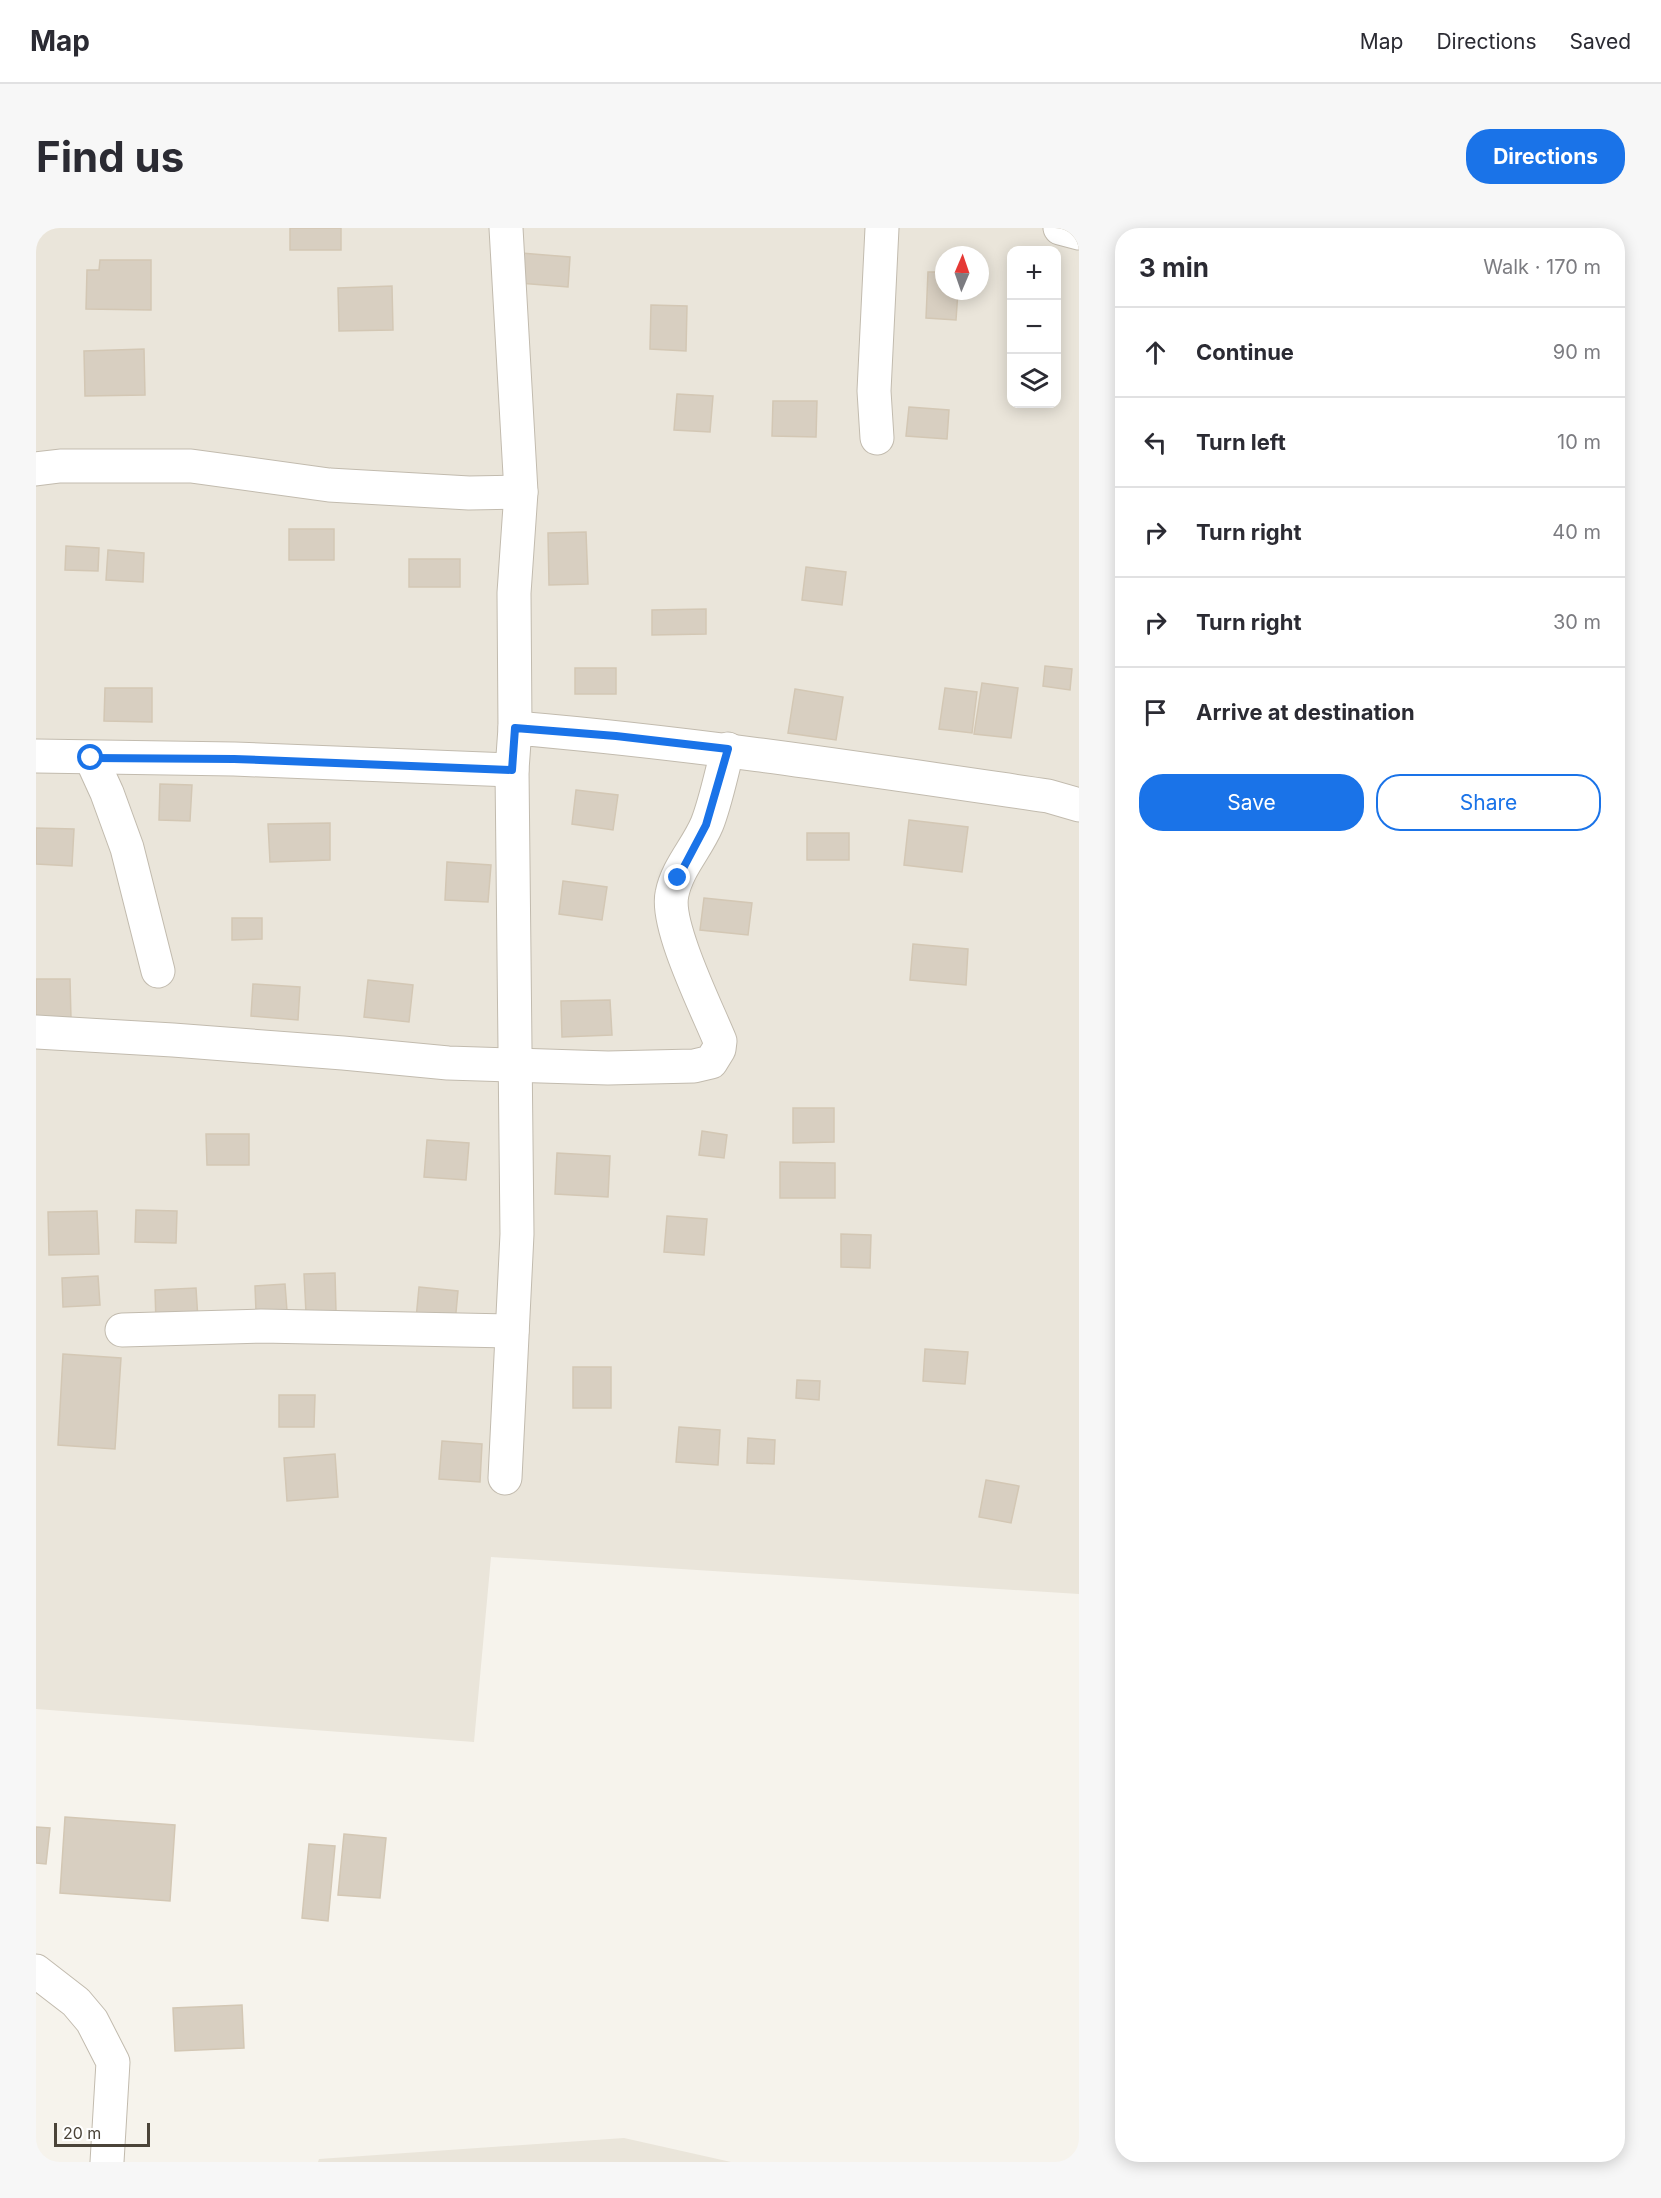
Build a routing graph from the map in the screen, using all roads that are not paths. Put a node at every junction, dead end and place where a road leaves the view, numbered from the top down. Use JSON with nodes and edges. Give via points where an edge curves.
{"nodes":[{"id":1,"x":506,"y":228,"type":"edge"},
{"id":2,"x":882,"y":228,"type":"edge"},
{"id":3,"x":1060,"y":228,"type":"edge"},
{"id":4,"x":1079,"y":233,"type":"edge"},
{"id":5,"x":877,"y":438,"type":"dead end"},
{"id":6,"x":36,"y":469,"type":"edge"},
{"id":7,"x":521,"y":492,"type":"junction"},
{"id":8,"x":515,"y":728,"type":"junction"},
{"id":9,"x":728,"y":749,"type":"junction"},
{"id":10,"x":36,"y":756,"type":"edge"},
{"id":11,"x":91,"y":758,"type":"junction"},
{"id":12,"x":512,"y":770,"type":"junction"},
{"id":13,"x":1079,"y":805,"type":"edge"},
{"id":14,"x":158,"y":971,"type":"dead end"},
{"id":15,"x":36,"y":1032,"type":"edge"},
{"id":16,"x":515,"y":1066,"type":"junction"},
{"id":17,"x":122,"y":1330,"type":"dead end"},
{"id":18,"x":512,"y":1331,"type":"junction"},
{"id":19,"x":505,"y":1478,"type":"dead end"},
{"id":20,"x":36,"y":1971,"type":"edge"},
{"id":21,"x":107,"y":2162,"type":"edge"}],
"edges":[{"from":1,"to":7,"type":"street"},
{"from":2,"to":5,"type":"street","via":[[874,391]]},
{"from":3,"to":4,"type":"street"},
{"from":6,"to":7,"type":"street","via":[[191,466],[329,485]]},
{"from":7,"to":8,"type":"street","via":[[514,593]]},
{"from":8,"to":9,"type":"street"},
{"from":8,"to":12,"type":"street"},
{"from":9,"to":13,"type":"street","via":[[1048,796]]},
{"from":9,"to":16,"type":"street","via":[[706,825],[678,878],[671,906],[688,963],[720,1041],[711,1062],[677,1068]]},
{"from":10,"to":11,"type":"street"},
{"from":11,"to":12,"type":"street","via":[[234,759]]},
{"from":11,"to":14,"type":"street","via":[[127,848]]},
{"from":12,"to":16,"type":"street"},
{"from":15,"to":16,"type":"street"},
{"from":16,"to":18,"type":"street","via":[[517,1234]]},
{"from":17,"to":18,"type":"street","via":[[261,1326]]},
{"from":18,"to":19,"type":"street"},
{"from":20,"to":21,"type":"street","via":[[81,2009],[113,2062]]}]}
